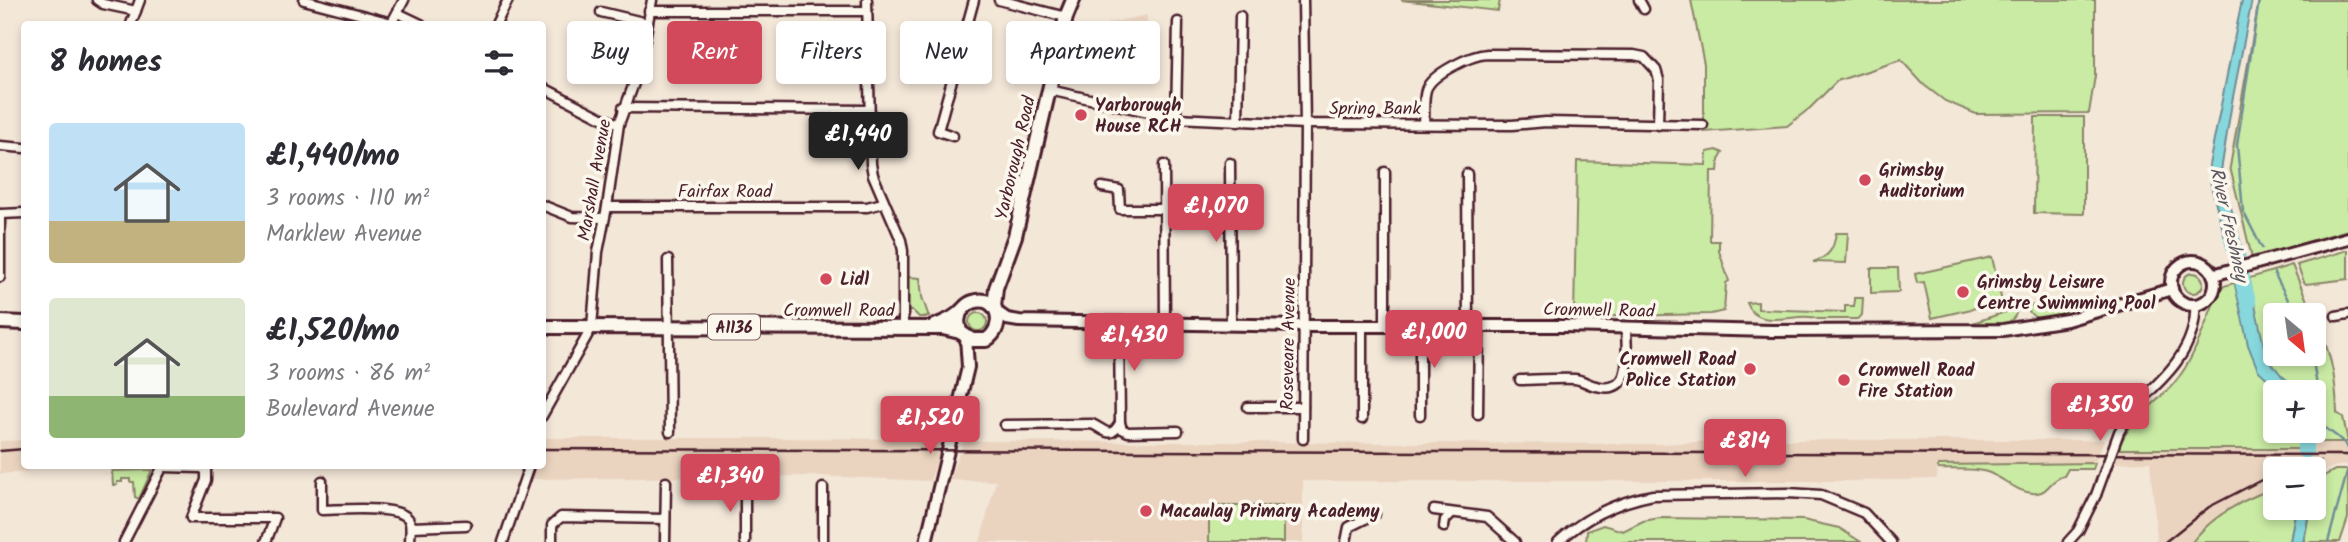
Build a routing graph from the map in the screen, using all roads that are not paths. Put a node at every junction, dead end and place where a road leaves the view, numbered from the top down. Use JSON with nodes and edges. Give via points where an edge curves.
{"nodes":[{"id":1,"x":97,"y":0,"type":"edge"},
{"id":2,"x":140,"y":0,"type":"edge"},
{"id":3,"x":304,"y":0,"type":"edge"},
{"id":4,"x":404,"y":0,"type":"edge"},
{"id":5,"x":508,"y":0,"type":"edge"},
{"id":6,"x":652,"y":0,"type":"edge"},
{"id":7,"x":867,"y":0,"type":"edge"},
{"id":8,"x":974,"y":0,"type":"edge"},
{"id":9,"x":999,"y":0,"type":"edge"},
{"id":10,"x":1073,"y":0,"type":"edge"},
{"id":11,"x":1303,"y":0,"type":"edge"},
{"id":12,"x":1639,"y":0,"type":"edge"},
{"id":13,"x":1644,"y":9,"type":"dead end"},
{"id":14,"x":136,"y":10,"type":"junction"},
{"id":15,"x":867,"y":10,"type":"junction"},
{"id":16,"x":649,"y":11,"type":"junction"},
{"id":17,"x":601,"y":12,"type":"dead end"},
{"id":18,"x":398,"y":13,"type":"junction"},
{"id":19,"x":1240,"y":16,"type":"dead end"},
{"id":20,"x":1066,"y":17,"type":"junction"},
{"id":21,"x":132,"y":21,"type":"edge"},
{"id":22,"x":380,"y":21,"type":"edge"},
{"id":23,"x":393,"y":21,"type":"edge"},
{"id":24,"x":415,"y":21,"type":"edge"},
{"id":25,"x":498,"y":21,"type":"edge"},
{"id":26,"x":639,"y":21,"type":"edge"},
{"id":27,"x":647,"y":21,"type":"edge"},
{"id":28,"x":1178,"y":22,"type":"dead end"},
{"id":29,"x":633,"y":84,"type":"edge"},
{"id":30,"x":546,"y":89,"type":"edge"},
{"id":31,"x":1049,"y":90,"type":"junction"},
{"id":32,"x":623,"y":108,"type":"junction"},
{"id":33,"x":869,"y":110,"type":"junction"},
{"id":34,"x":1176,"y":118,"type":"junction"},
{"id":35,"x":1238,"y":122,"type":"junction"},
{"id":36,"x":619,"y":124,"type":"junction"},
{"id":37,"x":1305,"y":124,"type":"junction"},
{"id":38,"x":1424,"y":124,"type":"junction"},
{"id":39,"x":1658,"y":125,"type":"junction"},
{"id":40,"x":1703,"y":125,"type":"dead end"},
{"id":41,"x":953,"y":136,"type":"dead end"},
{"id":42,"x":0,"y":146,"type":"edge"},
{"id":43,"x":21,"y":148,"type":"edge"},
{"id":44,"x":1230,"y":163,"type":"dead end"},
{"id":45,"x":1164,"y":165,"type":"dead end"},
{"id":46,"x":1385,"y":172,"type":"dead end"},
{"id":47,"x":1467,"y":174,"type":"dead end"},
{"id":48,"x":1102,"y":187,"type":"dead end"},
{"id":49,"x":883,"y":203,"type":"junction"},
{"id":50,"x":546,"y":207,"type":"edge"},
{"id":51,"x":607,"y":207,"type":"junction"},
{"id":52,"x":1164,"y":209,"type":"junction"},
{"id":53,"x":21,"y":213,"type":"edge"},
{"id":54,"x":0,"y":214,"type":"edge"},
{"id":55,"x":604,"y":218,"type":"junction"},
{"id":56,"x":2348,"y":238,"type":"edge"},
{"id":57,"x":668,"y":260,"type":"dead end"},
{"id":58,"x":2213,"y":275,"type":"junction"},
{"id":59,"x":0,"y":277,"type":"edge"},
{"id":60,"x":998,"y":282,"type":"junction"},
{"id":61,"x":2172,"y":289,"type":"junction"},
{"id":62,"x":972,"y":302,"type":"junction"},
{"id":63,"x":2195,"y":304,"type":"junction"},
{"id":64,"x":995,"y":310,"type":"junction"},
{"id":65,"x":960,"y":312,"type":"junction"},
{"id":66,"x":2348,"y":314,"type":"edge"},
{"id":67,"x":2336,"y":316,"type":"dead end"},
{"id":68,"x":1019,"y":321,"type":"junction"},
{"id":69,"x":0,"y":322,"type":"edge"},
{"id":70,"x":21,"y":323,"type":"edge"},
{"id":71,"x":1119,"y":324,"type":"junction"},
{"id":72,"x":1165,"y":324,"type":"junction"},
{"id":73,"x":1231,"y":324,"type":"junction"},
{"id":74,"x":1305,"y":326,"type":"junction"},
{"id":75,"x":1363,"y":326,"type":"junction"},
{"id":76,"x":1385,"y":326,"type":"junction"},
{"id":77,"x":1420,"y":326,"type":"junction"},
{"id":78,"x":1473,"y":326,"type":"junction"},
{"id":79,"x":546,"y":327,"type":"edge"},
{"id":80,"x":592,"y":327,"type":"junction"},
{"id":81,"x":669,"y":327,"type":"junction"},
{"id":82,"x":903,"y":328,"type":"junction"},
{"id":83,"x":1626,"y":328,"type":"junction"},
{"id":84,"x":925,"y":329,"type":"junction"},
{"id":85,"x":997,"y":330,"type":"junction"},
{"id":86,"x":963,"y":334,"type":"junction"},
{"id":87,"x":986,"y":340,"type":"junction"},
{"id":88,"x":965,"y":377,"type":"junction"},
{"id":89,"x":1520,"y":380,"type":"dead end"},
{"id":90,"x":1303,"y":407,"type":"junction"},
{"id":91,"x":1248,"y":408,"type":"dead end"},
{"id":92,"x":546,"y":409,"type":"edge"},
{"id":93,"x":1478,"y":414,"type":"dead end"},
{"id":94,"x":1420,"y":415,"type":"dead end"},
{"id":95,"x":1362,"y":419,"type":"dead end"},
{"id":96,"x":1120,"y":423,"type":"junction"},
{"id":97,"x":1005,"y":425,"type":"dead end"},
{"id":98,"x":1178,"y":431,"type":"dead end"},
{"id":99,"x":670,"y":432,"type":"dead end"},
{"id":100,"x":1303,"y":439,"type":"dead end"},
{"id":101,"x":161,"y":469,"type":"edge"},
{"id":102,"x":203,"y":469,"type":"edge"},
{"id":103,"x":527,"y":469,"type":"edge"},
{"id":104,"x":322,"y":481,"type":"dead end"},
{"id":105,"x":666,"y":482,"type":"dead end"},
{"id":106,"x":745,"y":487,"type":"dead end"},
{"id":107,"x":823,"y":488,"type":"dead end"},
{"id":108,"x":1434,"y":510,"type":"dead end"},
{"id":109,"x":1376,"y":514,"type":"dead end"},
{"id":110,"x":1451,"y":514,"type":"junction"},
{"id":111,"x":666,"y":519,"type":"junction"},
{"id":112,"x":466,"y":525,"type":"dead end"},
{"id":113,"x":411,"y":527,"type":"junction"},
{"id":114,"x":1444,"y":527,"type":"dead end"},
{"id":115,"x":124,"y":542,"type":"edge"},
{"id":116,"x":267,"y":542,"type":"edge"},
{"id":117,"x":410,"y":542,"type":"edge"},
{"id":118,"x":503,"y":542,"type":"edge"},
{"id":119,"x":552,"y":542,"type":"edge"},
{"id":120,"x":665,"y":542,"type":"edge"},
{"id":121,"x":745,"y":542,"type":"edge"},
{"id":122,"x":823,"y":542,"type":"edge"},
{"id":123,"x":926,"y":542,"type":"edge"},
{"id":124,"x":1346,"y":542,"type":"edge"},
{"id":125,"x":1515,"y":542,"type":"edge"},
{"id":126,"x":1558,"y":542,"type":"edge"},
{"id":127,"x":1891,"y":542,"type":"edge"},
{"id":128,"x":2068,"y":542,"type":"edge"}],
"edges":[{"from":1,"to":14,"type":"street"},
{"from":2,"to":14,"type":"street"},
{"from":3,"to":22,"type":"street"},
{"from":4,"to":18,"type":"street"},
{"from":5,"to":25,"type":"street"},
{"from":6,"to":16,"type":"street","name":"Marshall Avenue"},
{"from":7,"to":15,"type":"street"},
{"from":8,"to":41,"type":"street","via":[[938,131]]},
{"from":9,"to":20,"type":"street"},
{"from":10,"to":20,"type":"main road","name":"Yarborough Road"},
{"from":11,"to":37,"type":"street","name":"Roseveare Avenue"},
{"from":12,"to":13,"type":"street"},
{"from":14,"to":21,"type":"street"},
{"from":15,"to":16,"type":"street"},
{"from":15,"to":33,"type":"street"},
{"from":16,"to":27,"type":"street","name":"Marshall Avenue"},
{"from":17,"to":26,"type":"street"},
{"from":18,"to":23,"type":"street"},
{"from":18,"to":24,"type":"street"},
{"from":19,"to":35,"type":"street"},
{"from":20,"to":31,"type":"main road","name":"Yarborough Road"},
{"from":28,"to":34,"type":"street"},
{"from":29,"to":32,"type":"street","name":"Marshall Avenue"},
{"from":30,"to":36,"type":"street"},
{"from":31,"to":34,"type":"street","name":"Spring Bank"},
{"from":31,"to":60,"type":"main road","name":"Yarborough Road","via":[[1015,236]]},
{"from":32,"to":33,"type":"street"},
{"from":32,"to":36,"type":"street","name":"Marshall Avenue"},
{"from":33,"to":49,"type":"street","via":[[871,164]]},
{"from":34,"to":35,"type":"street","name":"Spring Bank"},
{"from":35,"to":37,"type":"street","name":"Spring Bank"},
{"from":36,"to":51,"type":"street","name":"Marshall Avenue"},
{"from":37,"to":38,"type":"street","name":"Spring Bank"},
{"from":37,"to":74,"type":"street","name":"Roseveare Avenue"},
{"from":38,"to":39,"type":"street","name":"Spring Bank"},
{"from":38,"to":39,"type":"street","via":[[1429,83],[1475,56],[1595,54],[1634,55],[1651,63],[1659,80]]},
{"from":39,"to":40,"type":"street","name":"Spring Bank"},
{"from":42,"to":43,"type":"street"},
{"from":44,"to":73,"type":"street"},
{"from":45,"to":52,"type":"street"},
{"from":46,"to":76,"type":"street"},
{"from":47,"to":78,"type":"street"},
{"from":48,"to":52,"type":"street","via":[[1119,190],[1120,209]]},
{"from":49,"to":51,"type":"street","name":"Fairfax Road","via":[[867,207]]},
{"from":49,"to":82,"type":"street","via":[[903,251]]},
{"from":50,"to":55,"type":"street","via":[[572,217]]},
{"from":51,"to":55,"type":"street","name":"Marshall Avenue"},
{"from":52,"to":72,"type":"street"},
{"from":53,"to":54,"type":"street"},
{"from":54,"to":59,"type":"street"},
{"from":55,"to":80,"type":"street","name":"Marshall Avenue"},
{"from":56,"to":58,"type":"street"},
{"from":57,"to":81,"type":"street"},
{"from":58,"to":61,"type":"street","via":[[2204,264],[2189,261],[2176,268]]},
{"from":58,"to":63,"type":"street","via":[[2209,297]]},
{"from":60,"to":62,"type":"main road"},
{"from":60,"to":64,"type":"main road","name":"Yarborough Road"},
{"from":61,"to":63,"type":"street","via":[[2181,301]]},
{"from":61,"to":83,"type":"street","name":"Cromwell Road","via":[[2067,320],[2003,330]]},
{"from":62,"to":64,"type":"main road","via":[[980,300]]},
{"from":62,"to":65,"type":"main road","number":"A1136"},
{"from":63,"to":128,"type":"street","bridge":true,"via":[[2185,349],[2166,378],[2135,405],[2119,432],[2096,495]]},
{"from":64,"to":68,"type":"street","name":"Cromwell Road"},
{"from":64,"to":85,"type":"main road"},
{"from":65,"to":84,"type":"main road","name":"Cromwell Road","number":"A1136"},
{"from":65,"to":86,"type":"main road"},
{"from":66,"to":67,"type":"street"},
{"from":68,"to":71,"type":"street","name":"Cromwell Road"},
{"from":68,"to":85,"type":"street","name":"Cromwell Road"},
{"from":69,"to":70,"type":"main road"},
{"from":71,"to":72,"type":"street","name":"Cromwell Road"},
{"from":71,"to":96,"type":"street"},
{"from":72,"to":73,"type":"street","name":"Cromwell Road"},
{"from":73,"to":74,"type":"street","name":"Cromwell Road"},
{"from":74,"to":75,"type":"street","name":"Cromwell Road"},
{"from":74,"to":90,"type":"street","name":"Roseveare Avenue"},
{"from":75,"to":76,"type":"street","name":"Cromwell Road"},
{"from":75,"to":95,"type":"street"},
{"from":76,"to":77,"type":"street","name":"Cromwell Road"},
{"from":77,"to":78,"type":"street","name":"Cromwell Road"},
{"from":77,"to":94,"type":"street"},
{"from":78,"to":83,"type":"street","name":"Cromwell Road"},
{"from":78,"to":93,"type":"street"},
{"from":79,"to":80,"type":"main road","name":"Cromwell Road","number":"A1136"},
{"from":80,"to":81,"type":"main road","name":"Cromwell Road","number":"A1136"},
{"from":80,"to":92,"type":"street"},
{"from":81,"to":82,"type":"main road","name":"Cromwell Road","number":"A1136"},
{"from":81,"to":99,"type":"street"},
{"from":82,"to":84,"type":"main road","name":"Cromwell Road","number":"A1136"},
{"from":83,"to":89,"type":"street","via":[[1626,372],[1614,386],[1596,387],[1576,379]]},
{"from":84,"to":86,"type":"main road","name":"Cromwell Road","number":"A1136"},
{"from":85,"to":87,"type":"main road"},
{"from":86,"to":87,"type":"main road","number":"A1136","via":[[972,340]]},
{"from":86,"to":88,"type":"street","via":[[968,357]]},
{"from":87,"to":88,"type":"street"},
{"from":88,"to":123,"type":"street"},
{"from":90,"to":91,"type":"street"},
{"from":90,"to":100,"type":"street","name":"Roseveare Avenue"},
{"from":96,"to":97,"type":"street","via":[[1109,433],[1092,424]]},
{"from":96,"to":98,"type":"street","via":[[1128,432]]},
{"from":101,"to":115,"type":"street"},
{"from":102,"to":116,"type":"street","via":[[206,480],[191,518],[275,518]]},
{"from":103,"to":118,"type":"street"},
{"from":104,"to":113,"type":"street","via":[[322,510],[391,510],[405,514]]},
{"from":105,"to":111,"type":"street"},
{"from":106,"to":121,"type":"street"},
{"from":107,"to":122,"type":"street"},
{"from":108,"to":110,"type":"street"},
{"from":109,"to":124,"type":"street","via":[[1349,527]]},
{"from":110,"to":114,"type":"street"},
{"from":110,"to":125,"type":"street","via":[[1487,517]]},
{"from":111,"to":119,"type":"street","via":[[561,517],[552,525]]},
{"from":111,"to":120,"type":"street"},
{"from":112,"to":113,"type":"street"},
{"from":113,"to":117,"type":"street"},
{"from":126,"to":127,"type":"street","via":[[1585,520],[1634,498],[1788,493],[1821,495],[1847,504],[1864,513]]}]}
